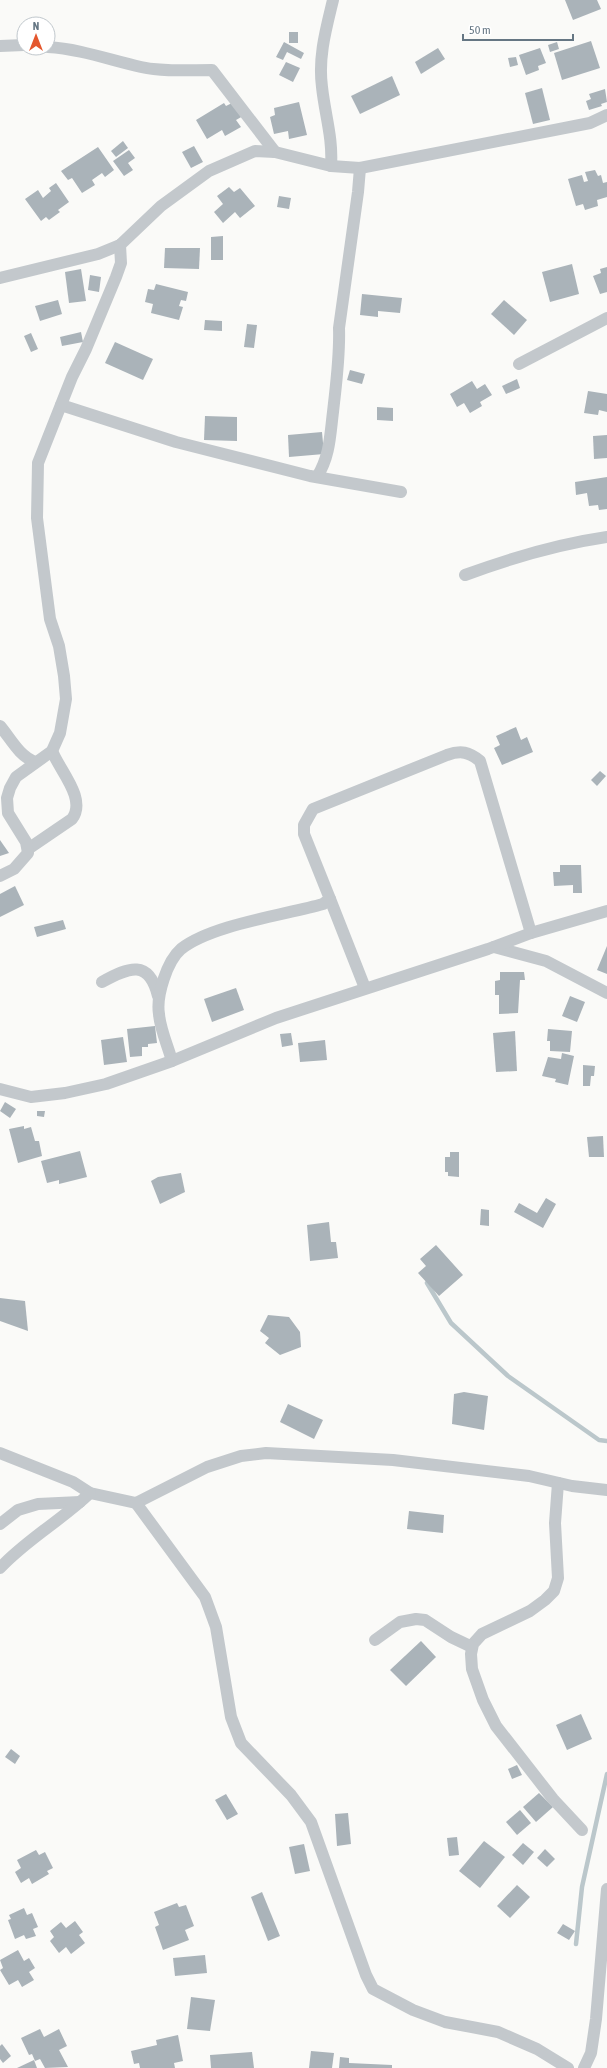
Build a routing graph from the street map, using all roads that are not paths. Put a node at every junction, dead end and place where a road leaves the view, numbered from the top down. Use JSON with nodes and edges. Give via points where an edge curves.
{"nodes":[{"id":1,"x":333,"y":0,"type":"edge"},
{"id":2,"x":16,"y":45,"type":"edge"},
{"id":3,"x":0,"y":46,"type":"edge"},
{"id":4,"x":56,"y":48,"type":"edge"},
{"id":5,"x":607,"y":115,"type":"edge"},
{"id":6,"x":275,"y":152,"type":"junction"},
{"id":7,"x":331,"y":166,"type":"junction"},
{"id":8,"x":360,"y":168,"type":"junction"},
{"id":9,"x":120,"y":245,"type":"junction"},
{"id":10,"x":0,"y":278,"type":"edge"},
{"id":11,"x":607,"y":318,"type":"edge"},
{"id":12,"x":519,"y":364,"type":"dead end"},
{"id":13,"x":61,"y":405,"type":"junction"},
{"id":14,"x":318,"y":477,"type":"junction"},
{"id":15,"x":401,"y":492,"type":"dead end"},
{"id":16,"x":607,"y":537,"type":"edge"},
{"id":17,"x":465,"y":575,"type":"dead end"},
{"id":18,"x":0,"y":726,"type":"edge"},
{"id":19,"x":52,"y":751,"type":"junction"},
{"id":20,"x":35,"y":762,"type":"junction"},
{"id":21,"x":13,"y":782,"type":"junction"},
{"id":22,"x":0,"y":787,"type":"edge"},
{"id":23,"x":28,"y":849,"type":"junction"},
{"id":24,"x":0,"y":876,"type":"edge"},
{"id":25,"x":330,"y":899,"type":"junction"},
{"id":26,"x":607,"y":911,"type":"edge"},
{"id":27,"x":531,"y":933,"type":"junction"},
{"id":28,"x":494,"y":947,"type":"junction"},
{"id":29,"x":102,"y":982,"type":"dead end"},
{"id":30,"x":365,"y":988,"type":"junction"},
{"id":31,"x":607,"y":993,"type":"edge"},
{"id":32,"x":158,"y":996,"type":"junction"},
{"id":33,"x":172,"y":1061,"type":"junction"},
{"id":34,"x":0,"y":1089,"type":"edge"},
{"id":35,"x":0,"y":1453,"type":"edge"},
{"id":36,"x":558,"y":1483,"type":"junction"},
{"id":37,"x":607,"y":1490,"type":"edge"},
{"id":38,"x":90,"y":1492,"type":"junction"},
{"id":39,"x":80,"y":1502,"type":"junction"},
{"id":40,"x":136,"y":1503,"type":"junction"},
{"id":41,"x":0,"y":1524,"type":"edge"},
{"id":42,"x":0,"y":1568,"type":"edge"},
{"id":43,"x":375,"y":1640,"type":"dead end"},
{"id":44,"x":472,"y":1647,"type":"junction"},
{"id":45,"x":582,"y":1830,"type":"dead end"},
{"id":46,"x":607,"y":1889,"type":"edge"},
{"id":47,"x":568,"y":2068,"type":"edge"},
{"id":48,"x":584,"y":2068,"type":"edge"}],
"edges":[{"from":1,"to":7,"type":"street","via":[[323,41],[321,63],[322,87],[332,146]]},
{"from":2,"to":3,"type":"street"},
{"from":4,"to":6,"type":"street","via":[[82,51],[143,68],[212,70]]},
{"from":5,"to":8,"type":"street","via":[[590,122]]},
{"from":6,"to":7,"type":"street"},
{"from":6,"to":9,"type":"street","via":[[255,152],[209,171],[161,206]]},
{"from":7,"to":8,"type":"street"},
{"from":8,"to":14,"type":"street","via":[[339,328],[340,349],[331,438],[325,464]]},
{"from":9,"to":10,"type":"street","via":[[98,254]]},
{"from":9,"to":13,"type":"street","via":[[121,263],[116,277]]},
{"from":11,"to":12,"type":"street"},
{"from":13,"to":14,"type":"street","via":[[176,442]]},
{"from":13,"to":19,"type":"street","via":[[38,463],[37,510],[50,619],[60,654],[66,699],[60,733]]},
{"from":14,"to":15,"type":"street"},
{"from":16,"to":17,"type":"street","via":[[506,560]]},
{"from":18,"to":20,"type":"street","via":[[21,753]]},
{"from":19,"to":20,"type":"street"},
{"from":19,"to":23,"type":"street","via":[[77,802],[76,813],[72,820]]},
{"from":20,"to":21,"type":"street"},
{"from":21,"to":22,"type":"street"},
{"from":21,"to":23,"type":"street","via":[[7,798],[8,813]]},
{"from":23,"to":24,"type":"street","via":[[28,853],[14,869]]},
{"from":25,"to":27,"type":"street","via":[[304,834],[304,825],[313,809],[458,751],[470,753],[480,761]]},
{"from":25,"to":30,"type":"street"},
{"from":25,"to":32,"type":"street","via":[[323,904],[207,935],[180,950],[162,982]]},
{"from":26,"to":27,"type":"street"},
{"from":27,"to":28,"type":"street"},
{"from":28,"to":30,"type":"street"},
{"from":28,"to":31,"type":"street","via":[[546,961]]},
{"from":29,"to":32,"type":"street","via":[[124,971],[139,970],[150,975]]},
{"from":30,"to":33,"type":"street","via":[[276,1018]]},
{"from":32,"to":33,"type":"street","via":[[158,1015]]},
{"from":33,"to":34,"type":"street","via":[[106,1084],[65,1093],[32,1097]]},
{"from":35,"to":38,"type":"street","via":[[73,1482]]},
{"from":36,"to":37,"type":"street"},
{"from":36,"to":40,"type":"street","via":[[529,1476],[393,1460],[266,1453],[241,1456],[207,1467]]},
{"from":36,"to":44,"type":"street","via":[[555,1524],[558,1578],[554,1591],[530,1611],[482,1634]]},
{"from":38,"to":39,"type":"street"},
{"from":38,"to":40,"type":"street"},
{"from":39,"to":41,"type":"street","via":[[38,1504],[18,1510]]},
{"from":39,"to":42,"type":"street","via":[[17,1550]]},
{"from":40,"to":47,"type":"street","via":[[205,1597],[216,1627],[231,1717],[241,1743],[291,1795],[311,1822],[366,1975],[374,1989],[413,2010],[445,2022],[498,2032],[537,2049]]},
{"from":43,"to":44,"type":"street","via":[[400,1622],[416,1619],[425,1620]]},
{"from":44,"to":45,"type":"street","via":[[472,1669],[496,1726],[553,1799]]},
{"from":46,"to":48,"type":"street","via":[[596,2019],[591,2053]]}]}
